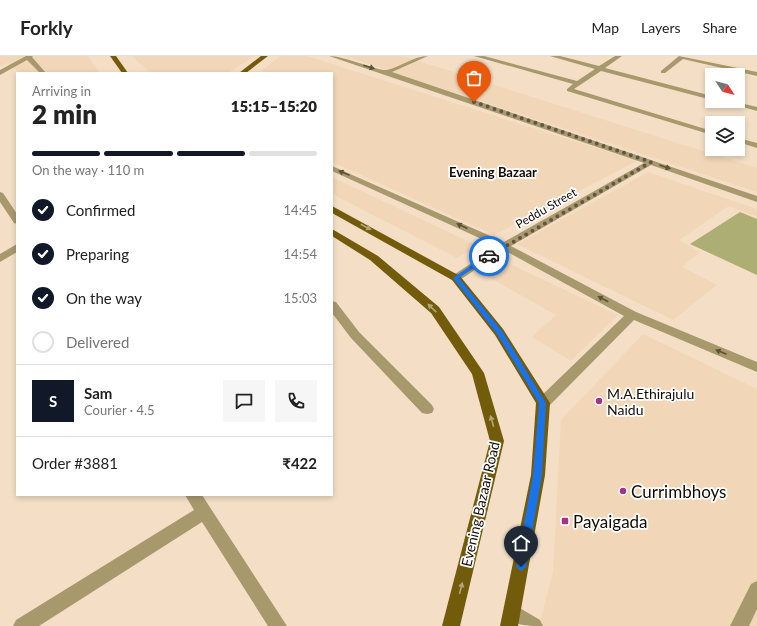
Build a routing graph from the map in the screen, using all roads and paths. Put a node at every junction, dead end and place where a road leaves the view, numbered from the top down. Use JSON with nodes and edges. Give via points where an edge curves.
{"nodes":[{"id":1,"x":113,"y":56,"type":"edge"},
{"id":2,"x":266,"y":56,"type":"edge"},
{"id":3,"x":332,"y":56,"type":"edge"},
{"id":4,"x":403,"y":56,"type":"edge"},
{"id":5,"x":425,"y":56,"type":"edge"},
{"id":6,"x":477,"y":56,"type":"edge"},
{"id":7,"x":553,"y":56,"type":"edge"},
{"id":8,"x":608,"y":56,"type":"edge"},
{"id":9,"x":29,"y":57,"type":"edge"},
{"id":10,"x":618,"y":57,"type":"edge"},
{"id":11,"x":682,"y":57,"type":"edge"},
{"id":12,"x":416,"y":60,"type":"junction"},
{"id":13,"x":600,"y":69,"type":"junction"},
{"id":14,"x":42,"y":72,"type":"edge"},
{"id":15,"x":124,"y":72,"type":"edge"},
{"id":16,"x":243,"y":72,"type":"edge"},
{"id":17,"x":386,"y":72,"type":"junction"},
{"id":18,"x":663,"y":72,"type":"dead end"},
{"id":19,"x":0,"y":73,"type":"edge"},
{"id":20,"x":757,"y":74,"type":"edge"},
{"id":21,"x":578,"y":83,"type":"junction"},
{"id":22,"x":705,"y":96,"type":"edge"},
{"id":23,"x":745,"y":106,"type":"edge"},
{"id":24,"x":757,"y":109,"type":"edge"},
{"id":25,"x":705,"y":131,"type":"edge"},
{"id":26,"x":745,"y":142,"type":"edge"},
{"id":27,"x":757,"y":146,"type":"edge"},
{"id":28,"x":651,"y":162,"type":"junction"},
{"id":29,"x":333,"y":168,"type":"edge"},
{"id":30,"x":0,"y":195,"type":"edge"},
{"id":31,"x":757,"y":200,"type":"edge"},
{"id":32,"x":333,"y":210,"type":"edge"},
{"id":33,"x":16,"y":219,"type":"edge"},
{"id":34,"x":333,"y":233,"type":"edge"},
{"id":35,"x":504,"y":246,"type":"junction"},
{"id":36,"x":16,"y":248,"type":"edge"},
{"id":37,"x":0,"y":259,"type":"edge"},
{"id":38,"x":456,"y":278,"type":"junction"},
{"id":39,"x":333,"y":306,"type":"edge"},
{"id":40,"x":632,"y":315,"type":"junction"},
{"id":41,"x":757,"y":367,"type":"edge"},
{"id":42,"x":543,"y":403,"type":"junction"},
{"id":43,"x":427,"y":409,"type":"dead end"},
{"id":44,"x":195,"y":496,"type":"edge"},
{"id":45,"x":204,"y":512,"type":"junction"},
{"id":46,"x":757,"y":590,"type":"edge"},
{"id":47,"x":511,"y":619,"type":"edge"},
{"id":48,"x":22,"y":626,"type":"edge"},
{"id":49,"x":278,"y":626,"type":"edge"},
{"id":50,"x":451,"y":626,"type":"edge"},
{"id":51,"x":534,"y":626,"type":"edge"},
{"id":52,"x":739,"y":626,"type":"edge"}],
"edges":[{"from":1,"to":15,"type":"main road"},
{"from":2,"to":16,"type":"main road"},
{"from":3,"to":17,"type":"street","one_way":true},
{"from":4,"to":12,"type":"street"},
{"from":5,"to":12,"type":"street"},
{"from":6,"to":21,"type":"street"},
{"from":7,"to":13,"type":"street"},
{"from":8,"to":10,"type":"street"},
{"from":9,"to":14,"type":"street"},
{"from":9,"to":19,"type":"street"},
{"from":10,"to":13,"type":"street"},
{"from":11,"to":18,"type":"street"},
{"from":11,"to":20,"type":"street"},
{"from":12,"to":17,"type":"street"},
{"from":13,"to":21,"type":"street"},
{"from":13,"to":22,"type":"street"},
{"from":17,"to":28,"type":"street"},
{"from":21,"to":25,"type":"street","via":[[569,90]]},
{"from":23,"to":24,"type":"street"},
{"from":26,"to":27,"type":"street"},
{"from":28,"to":31,"type":"street","one_way":true},
{"from":28,"to":35,"type":"street","name":"Peddu Street"},
{"from":35,"to":29,"type":"street","one_way":true},
{"from":30,"to":33,"type":"street"},
{"from":32,"to":38,"type":"main road","one_way":true},
{"from":50,"to":34,"type":"main road","name":"Evening Bazaar Road","one_way":true,"via":[[497,441],[478,373],[435,310],[374,258]]},
{"from":35,"to":38,"type":"street","name":"Peddu Street"},
{"from":40,"to":35,"type":"street","one_way":true},
{"from":36,"to":37,"type":"street"},
{"from":38,"to":42,"type":"main road","via":[[499,332]]},
{"from":39,"to":43,"type":"street","via":[[355,335]]},
{"from":41,"to":40,"type":"street","one_way":true},
{"from":40,"to":42,"type":"street"},
{"from":42,"to":47,"type":"main road","via":[[538,475]]},
{"from":44,"to":45,"type":"street"},
{"from":45,"to":48,"type":"street"},
{"from":45,"to":49,"type":"street"},
{"from":46,"to":52,"type":"street"},
{"from":47,"to":51,"type":"street"}]}
